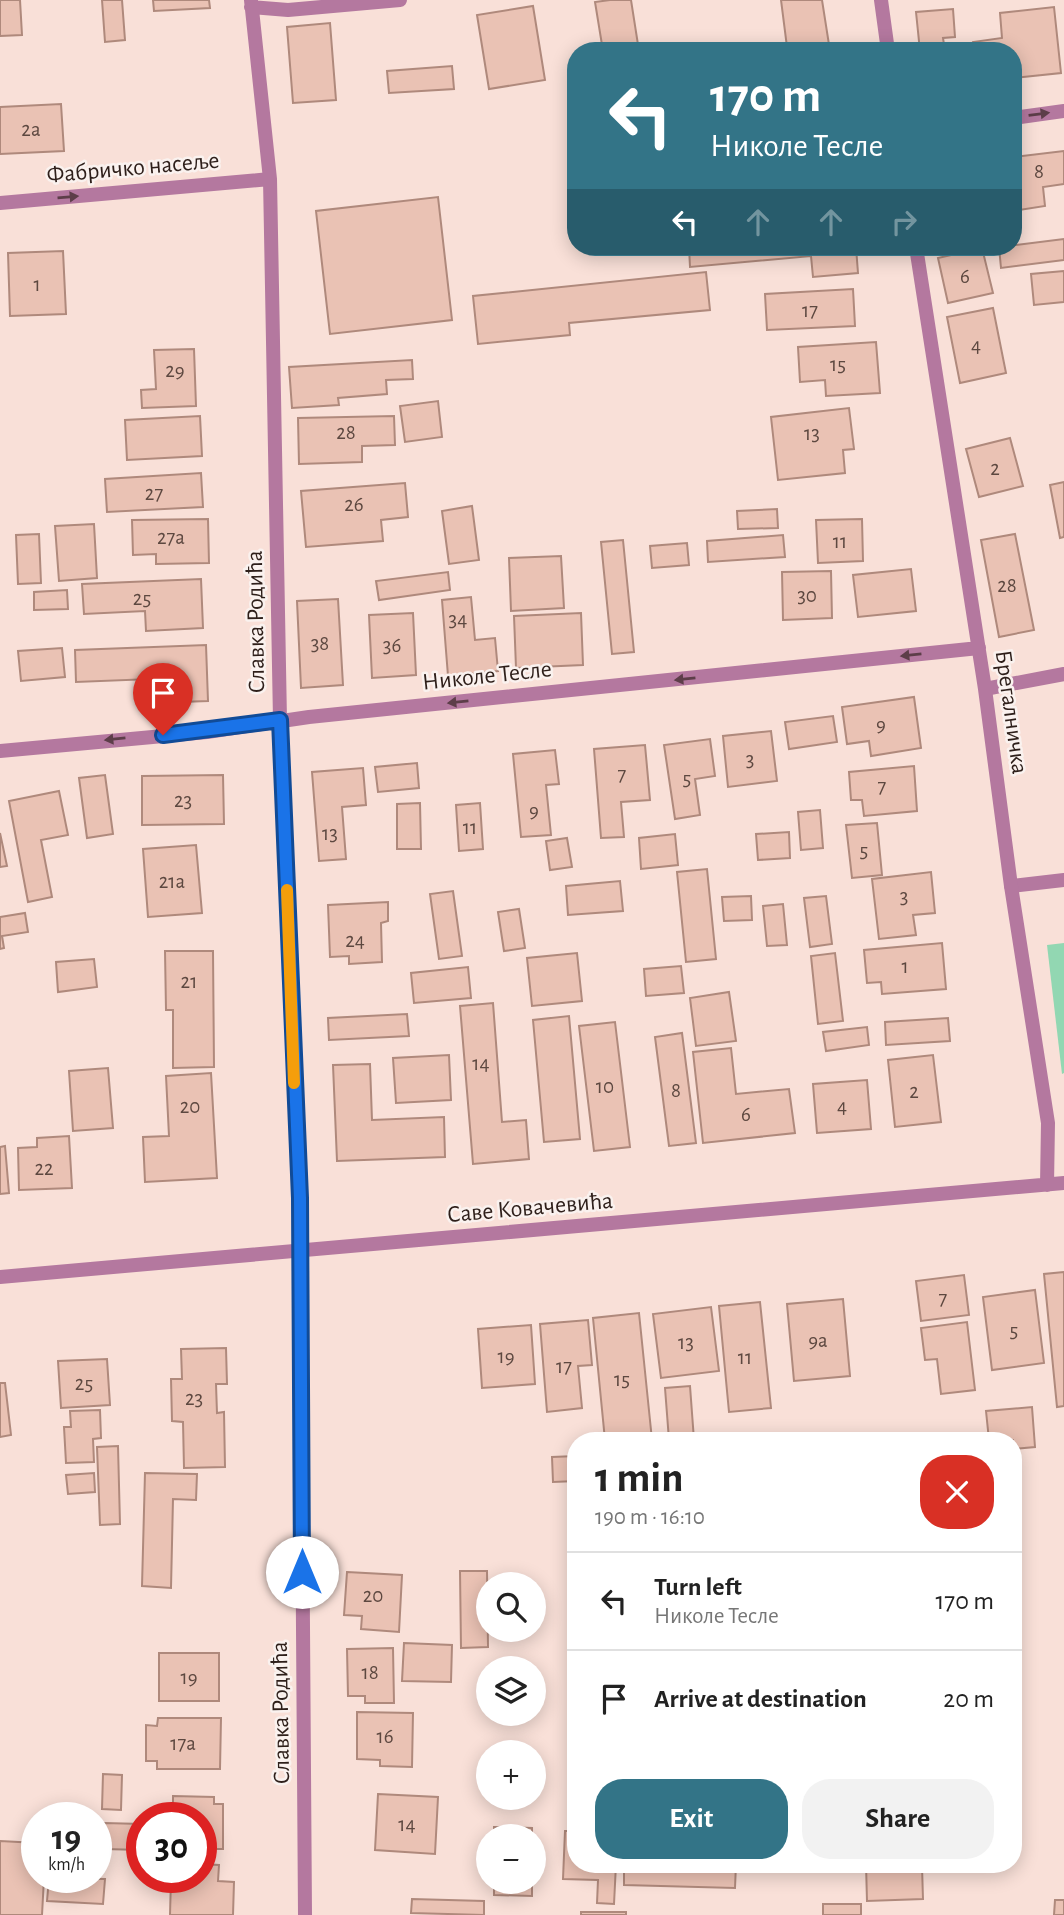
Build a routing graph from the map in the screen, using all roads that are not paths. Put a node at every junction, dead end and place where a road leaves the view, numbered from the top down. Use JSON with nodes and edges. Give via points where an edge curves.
{"nodes":[{"id":1,"x":400,"y":0,"type":"edge"},
{"id":2,"x":881,"y":0,"type":"edge"},
{"id":3,"x":251,"y":4,"type":"edge"},
{"id":4,"x":887,"y":42,"type":"edge"},
{"id":5,"x":1064,"y":111,"type":"edge"},
{"id":6,"x":1022,"y":116,"type":"edge"},
{"id":7,"x":270,"y":179,"type":"junction"},
{"id":8,"x":0,"y":203,"type":"edge"},
{"id":9,"x":917,"y":256,"type":"edge"},
{"id":10,"x":979,"y":648,"type":"junction"},
{"id":11,"x":1064,"y":674,"type":"edge"},
{"id":12,"x":985,"y":689,"type":"junction"},
{"id":13,"x":280,"y":720,"type":"junction"},
{"id":14,"x":0,"y":751,"type":"edge"},
{"id":15,"x":1064,"y":880,"type":"edge"},
{"id":16,"x":1010,"y":886,"type":"junction"},
{"id":17,"x":1064,"y":1183,"type":"edge"},
{"id":18,"x":1047,"y":1185,"type":"junction"},
{"id":19,"x":299,"y":1251,"type":"junction"},
{"id":20,"x":0,"y":1278,"type":"edge"},
{"id":21,"x":305,"y":1915,"type":"edge"}],
"edges":[{"from":1,"to":3,"type":"street","via":[[288,10]]},
{"from":2,"to":4,"type":"street"},
{"from":3,"to":7,"type":"street","name":"Славка Родића"},
{"from":6,"to":5,"type":"street","one_way":true},
{"from":8,"to":7,"type":"street","name":"Фабричко насеље","one_way":true},
{"from":7,"to":13,"type":"street","name":"Славка Родића"},
{"from":9,"to":10,"type":"street","name":"Брегалничка"},
{"from":10,"to":12,"type":"street","name":"Брегалничка"},
{"from":10,"to":13,"type":"street","name":"Николе Тесле","one_way":true},
{"from":11,"to":12,"type":"street"},
{"from":12,"to":16,"type":"street","name":"Брегалничка"},
{"from":13,"to":14,"type":"street","name":"Николе Тесле","one_way":true,"via":[[206,732]]},
{"from":13,"to":19,"type":"street","name":"Славка Родића"},
{"from":15,"to":16,"type":"street"},
{"from":16,"to":18,"type":"street","name":"Брегалничка","via":[[1048,1123]]},
{"from":17,"to":18,"type":"street","name":"Саве Ковачевића"},
{"from":18,"to":19,"type":"street","name":"Саве Ковачевића"},
{"from":19,"to":20,"type":"street","name":"Саве Ковачевића"},
{"from":19,"to":21,"type":"street","name":"Славка Родића"}]}
